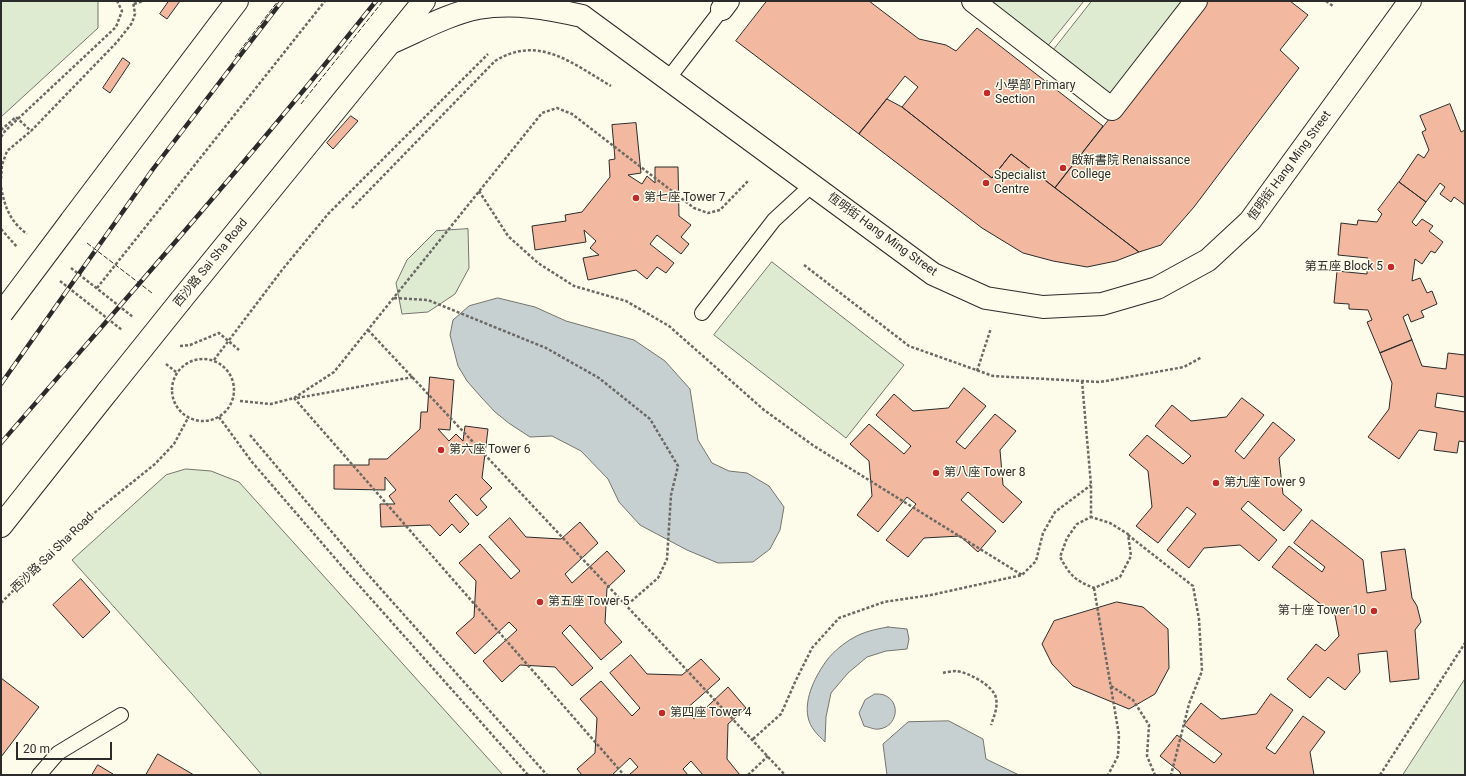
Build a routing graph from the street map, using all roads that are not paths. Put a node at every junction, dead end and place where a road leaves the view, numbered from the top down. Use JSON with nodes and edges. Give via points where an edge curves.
{"nodes":[{"id":1,"x":237,"y":1,"type":"edge"},
{"id":2,"x":424,"y":1,"type":"edge"},
{"id":3,"x":973,"y":1,"type":"edge"},
{"id":4,"x":1196,"y":1,"type":"edge"},
{"id":5,"x":1410,"y":1,"type":"edge"},
{"id":6,"x":725,"y":5,"type":"edge"},
{"id":7,"x":578,"y":8,"type":"edge"},
{"id":8,"x":390,"y":43,"type":"junction"},
{"id":9,"x":668,"y":79,"type":"junction"},
{"id":10,"x":812,"y":185,"type":"junction"},
{"id":11,"x":702,"y":313,"type":"dead end"},
{"id":12,"x":2,"y":314,"type":"edge"},
{"id":13,"x":1,"y":526,"type":"edge"},
{"id":14,"x":121,"y":715,"type":"dead end"},
{"id":15,"x":39,"y":775,"type":"edge"}],
"edges":[{"from":1,"to":12,"type":"street","bridge":true},
{"from":2,"to":8,"type":"street","name":"西沙路 Sai Sha Road"},
{"from":3,"to":4,"type":"street","via":[[1112,109]]},
{"from":5,"to":10,"type":"street","name":"恆明街 Hang Ming Street","via":[[1250,221],[1208,260],[1157,288],[1102,304],[1043,307],[986,298],[933,274]]},
{"from":6,"to":9,"type":"lane"},
{"from":7,"to":8,"type":"street","name":"恆明街 Hang Ming Street","via":[[477,8]]},
{"from":7,"to":9,"type":"street","name":"恆明街 Hang Ming Street"},
{"from":8,"to":13,"type":"street","name":"西沙路 Sai Sha Road","bridge":true},
{"from":9,"to":10,"type":"street","name":"恆明街 Hang Ming Street"},
{"from":10,"to":11,"type":"lane","via":[[774,220]]},
{"from":14,"to":15,"type":"lane","via":[[58,753]]}]}
